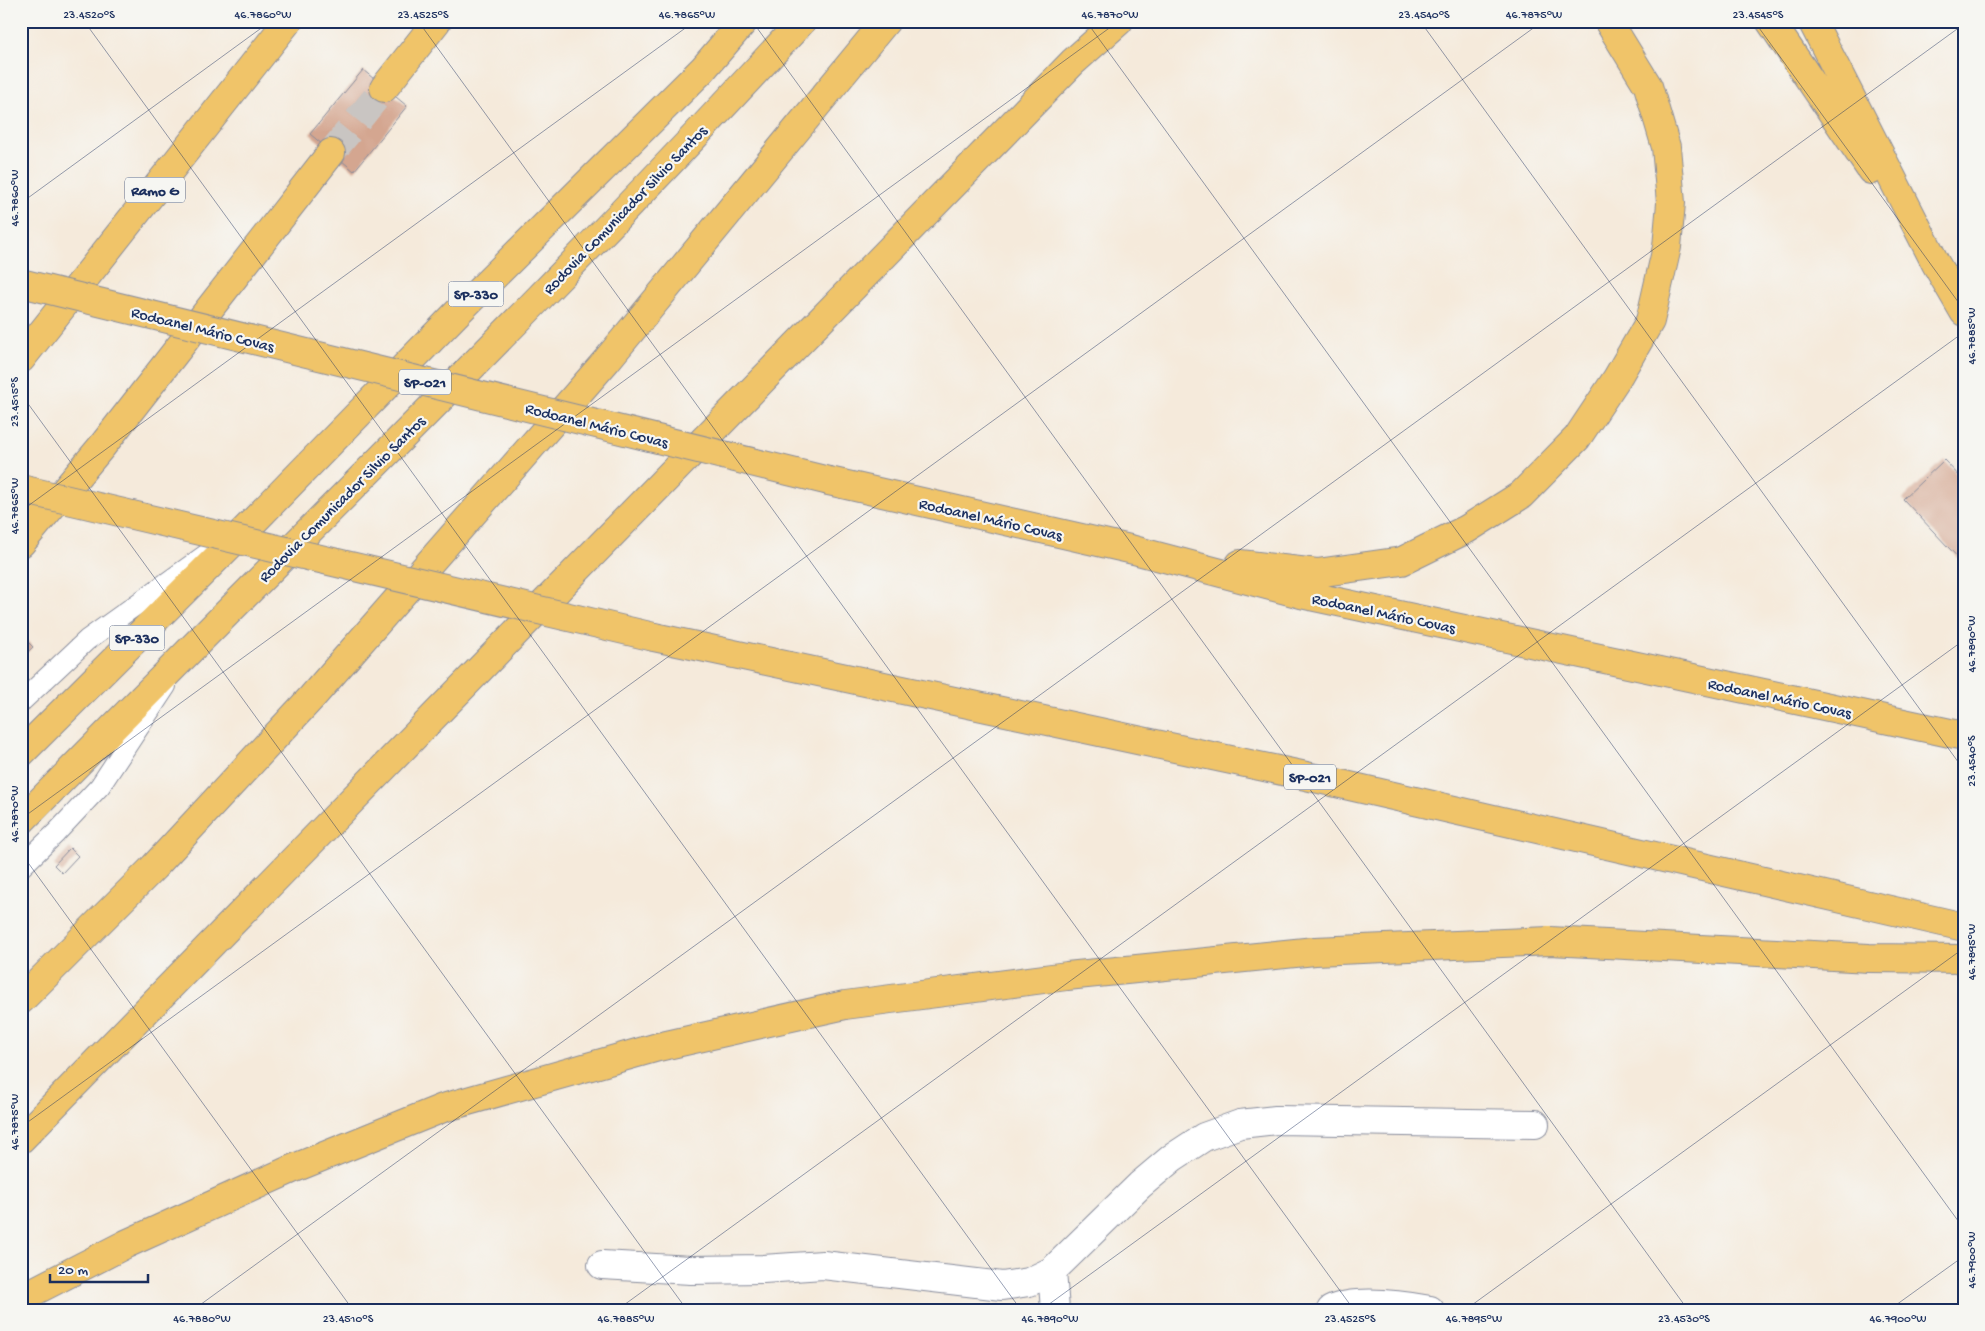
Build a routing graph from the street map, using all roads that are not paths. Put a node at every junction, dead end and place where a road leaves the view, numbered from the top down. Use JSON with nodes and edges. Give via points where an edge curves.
{"nodes":[{"id":1,"x":288,"y":21,"type":"edge"},
{"id":2,"x":437,"y":21,"type":"edge"},
{"id":3,"x":744,"y":21,"type":"edge"},
{"id":4,"x":802,"y":21,"type":"edge"},
{"id":5,"x":886,"y":21,"type":"edge"},
{"id":6,"x":1119,"y":21,"type":"edge"},
{"id":7,"x":1608,"y":21,"type":"edge"},
{"id":8,"x":1770,"y":21,"type":"edge"},
{"id":9,"x":1812,"y":21,"type":"edge"},
{"id":10,"x":384,"y":88,"type":"tunnel mouth"},
{"id":11,"x":331,"y":152,"type":"tunnel mouth"},
{"id":12,"x":1936,"y":264,"type":"junction"},
{"id":13,"x":21,"y":283,"type":"edge"},
{"id":14,"x":1964,"y":312,"type":"edge"},
{"id":15,"x":21,"y":359,"type":"edge"},
{"id":16,"x":21,"y":489,"type":"edge"},
{"id":17,"x":252,"y":523,"type":"junction"},
{"id":18,"x":21,"y":543,"type":"edge"},
{"id":19,"x":1134,"y":550,"type":"junction"},
{"id":20,"x":187,"y":652,"type":"junction"},
{"id":21,"x":21,"y":702,"type":"edge"},
{"id":22,"x":1964,"y":736,"type":"edge"},
{"id":23,"x":21,"y":753,"type":"edge"},
{"id":24,"x":21,"y":821,"type":"edge"},
{"id":25,"x":21,"y":867,"type":"edge"},
{"id":26,"x":1964,"y":927,"type":"edge"},
{"id":27,"x":1964,"y":959,"type":"edge"},
{"id":28,"x":21,"y":1000,"type":"edge"},
{"id":29,"x":1534,"y":1124,"type":"dead end"},
{"id":30,"x":21,"y":1139,"type":"edge"},
{"id":31,"x":602,"y":1265,"type":"dead end"},
{"id":32,"x":1052,"y":1271,"type":"junction"},
{"id":33,"x":21,"y":1298,"type":"edge"},
{"id":34,"x":1055,"y":1310,"type":"edge"},
{"id":35,"x":1330,"y":1310,"type":"edge"},
{"id":36,"x":1430,"y":1310,"type":"edge"}],
"edges":[{"from":1,"to":15,"type":"highway","number":"Ramo G"},
{"from":2,"to":10,"type":"highway"},
{"from":3,"to":17,"type":"highway","number":"SP-330","via":[[703,69],[457,313]]},
{"from":4,"to":20,"type":"highway","name":"Rodovia Comunicador Silvio Santos","number":"SP-330","via":[[495,344]]},
{"from":5,"to":28,"type":"highway","via":[[607,360],[312,697],[154,867]]},
{"from":6,"to":30,"type":"highway","via":[[1066,70]]},
{"from":7,"to":19,"type":"highway","via":[[1648,86],[1666,147],[1671,203],[1667,247],[1650,321],[1577,438],[1520,495],[1467,529],[1402,561],[1317,573]]},
{"from":8,"to":12,"type":"highway"},
{"from":9,"to":12,"type":"highway"},
{"from":11,"to":18,"type":"highway","via":[[102,445]]},
{"from":12,"to":14,"type":"highway"},
{"from":13,"to":19,"type":"highway","name":"Rodoanel Mário Covas","number":"SP-021","bridge":true,"via":[[829,481]]},
{"from":16,"to":26,"type":"highway","number":"SP-021","bridge":true,"via":[[654,637],[1306,776]]},
{"from":17,"to":21,"type":"lane","via":[[87,640]]},
{"from":17,"to":23,"type":"highway","number":"SP-330"},
{"from":19,"to":22,"type":"highway","name":"Rodoanel Mário Covas","number":"SP-021","via":[[1300,594]]},
{"from":20,"to":24,"type":"highway","name":"Rodovia Comunicador Silvio Santos","number":"SP-330"},
{"from":20,"to":25,"type":"lane","via":[[100,786]]},
{"from":27,"to":33,"type":"highway","via":[[1869,958],[1550,941],[1316,951],[1067,976],[845,1005],[658,1046],[443,1108],[292,1169],[134,1240]]},
{"from":29,"to":32,"type":"street","via":[[1276,1120],[1240,1124],[1204,1137],[1172,1158],[1140,1184]]},
{"from":31,"to":32,"type":"street","via":[[691,1270],[823,1265],[1002,1286],[1029,1282]]},
{"from":32,"to":34,"type":"street"},
{"from":35,"to":36,"type":"street","via":[[1339,1306],[1393,1304]]}]}
